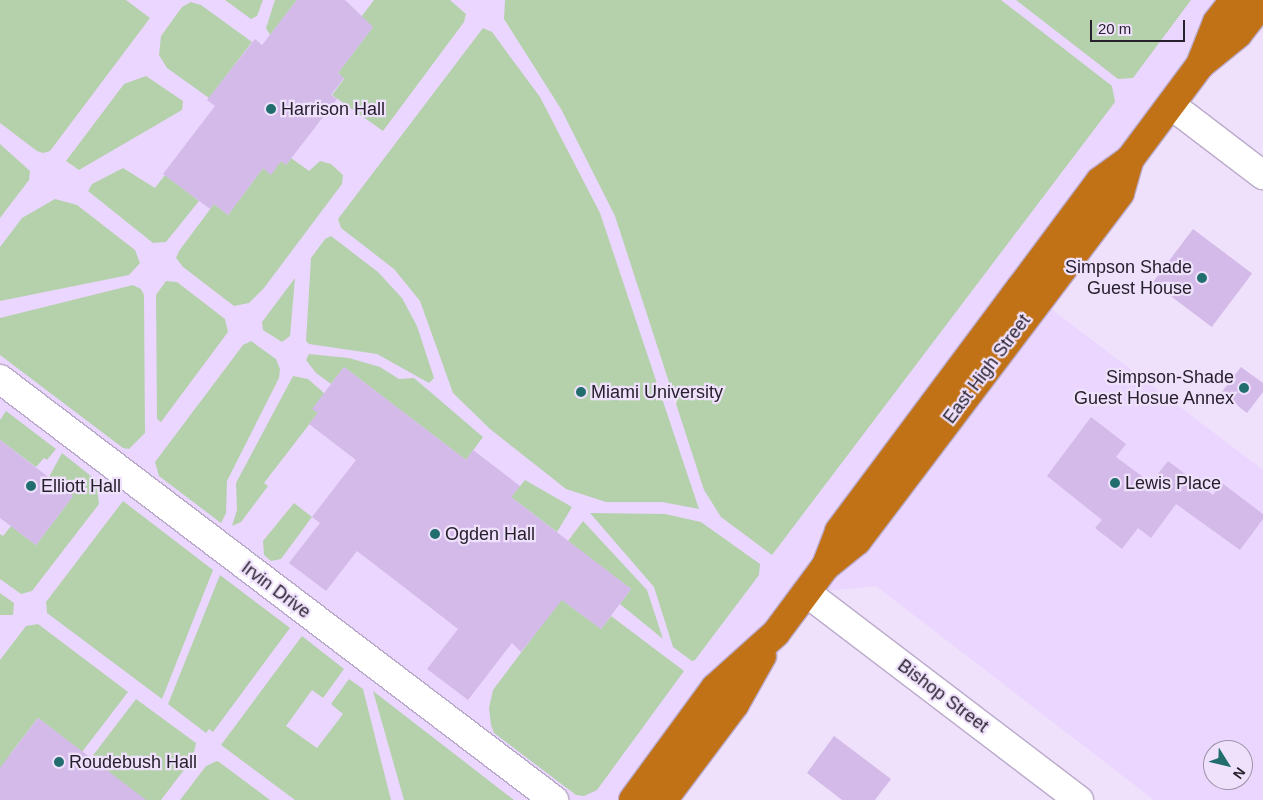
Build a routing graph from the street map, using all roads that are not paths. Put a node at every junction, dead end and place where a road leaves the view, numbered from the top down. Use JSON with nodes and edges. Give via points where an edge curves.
{"nodes":[{"id":1,"x":1234,"y":0,"type":"edge"},
{"id":2,"x":1263,"y":2,"type":"edge"},
{"id":3,"x":1200,"y":65,"type":"junction"},
{"id":4,"x":1171,"y":105,"type":"junction"},
{"id":5,"x":1263,"y":175,"type":"edge"},
{"id":6,"x":0,"y":379,"type":"edge"},
{"id":7,"x":807,"y":593,"type":"junction"},
{"id":8,"x":776,"y":633,"type":"junction"},
{"id":9,"x":554,"y":800,"type":"edge"},
{"id":10,"x":633,"y":800,"type":"edge"},
{"id":11,"x":662,"y":800,"type":"edge"},
{"id":12,"x":1079,"y":800,"type":"edge"}],
"edges":[{"from":1,"to":3,"type":"highway","name":"East High Street","via":[[1217,22]]},
{"from":2,"to":3,"type":"highway","name":"East High Street","via":[[1238,34]]},
{"from":3,"to":4,"type":"highway","name":"East High Street"},
{"from":4,"to":5,"type":"street"},
{"from":4,"to":7,"type":"highway","name":"East High Street","via":[[1130,159],[1115,201],[857,541],[825,567]]},
{"from":6,"to":9,"type":"street","name":"Irvin Drive"},
{"from":7,"to":8,"type":"highway","name":"East High Street"},
{"from":7,"to":12,"type":"street","name":"Bishop Street"},
{"from":8,"to":10,"type":"highway","name":"East High Street","via":[[715,688]]},
{"from":8,"to":11,"type":"highway","name":"East High Street","via":[[735,704]]}]}
